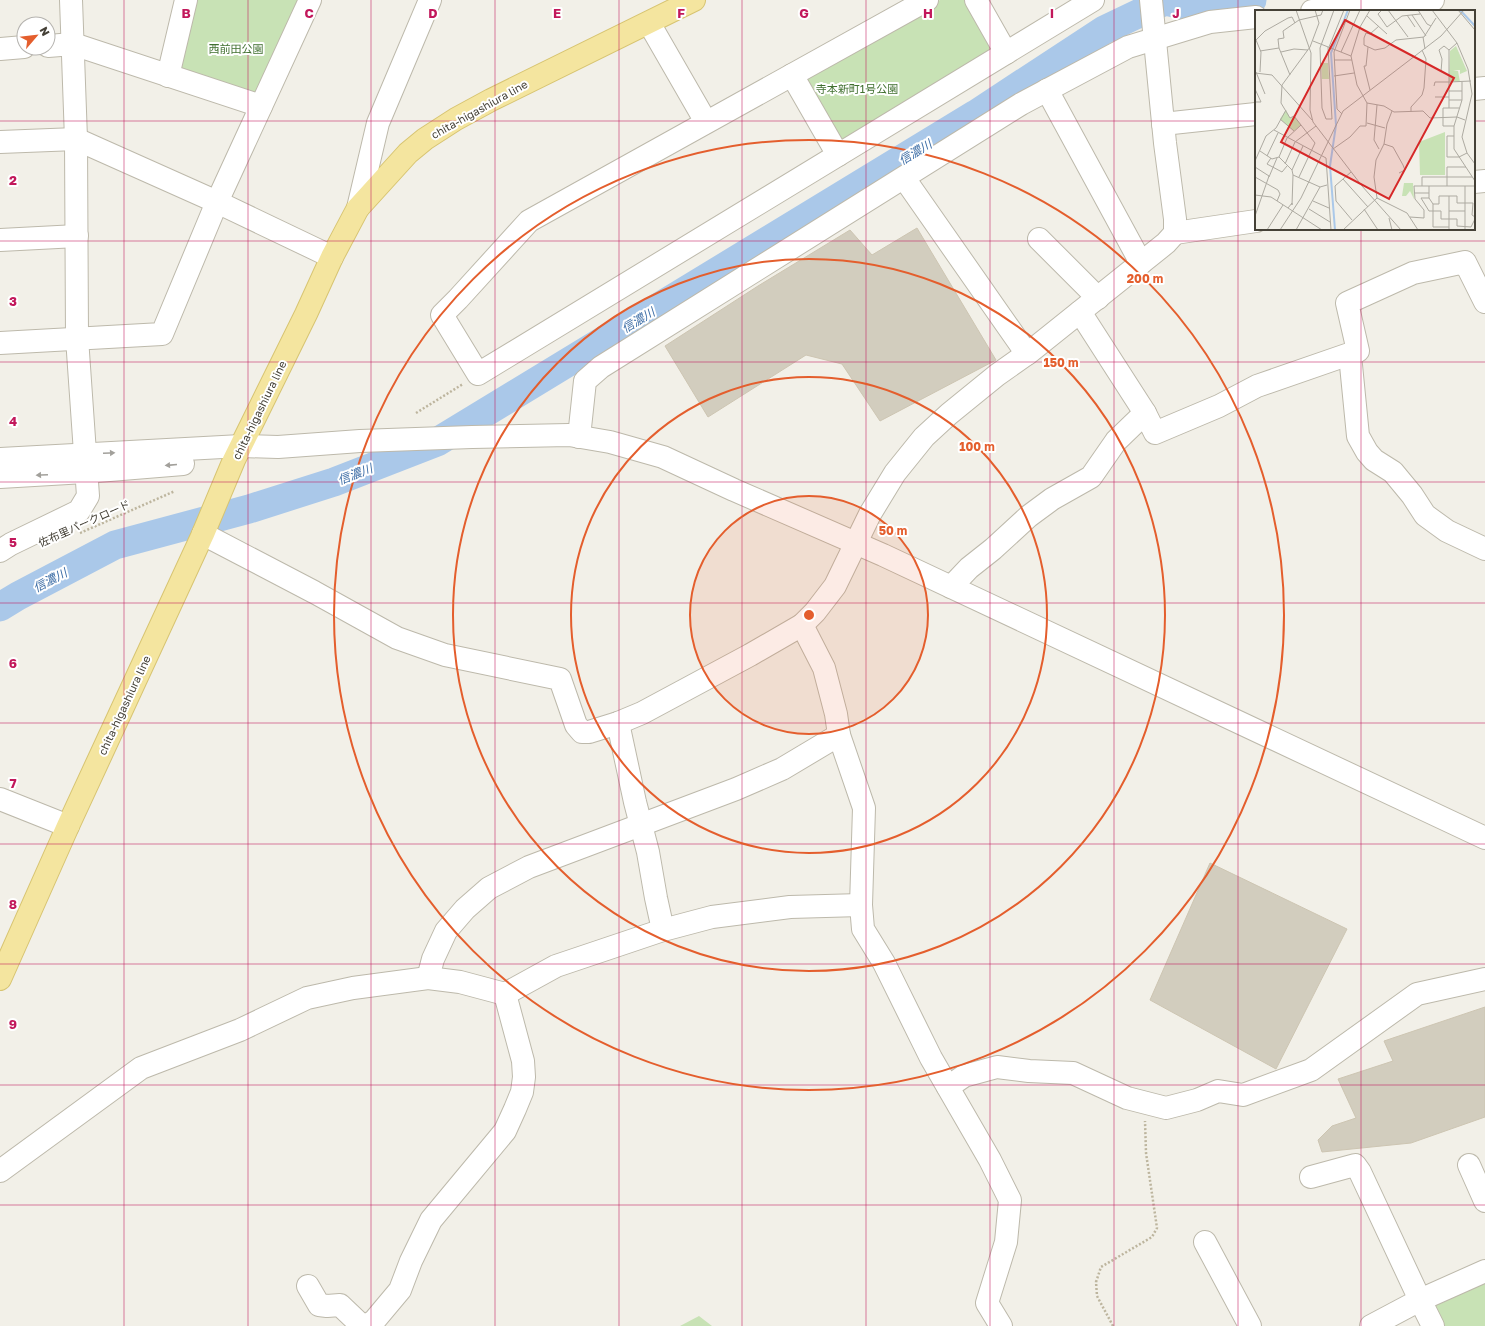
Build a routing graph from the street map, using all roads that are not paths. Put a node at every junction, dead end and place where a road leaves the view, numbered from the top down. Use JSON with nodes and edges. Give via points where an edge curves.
{"nodes":[{"id":1,"x":71,"y":0,"type":"edge"},
{"id":2,"x":186,"y":0,"type":"edge"},
{"id":3,"x":310,"y":0,"type":"edge"},
{"id":4,"x":430,"y":0,"type":"edge"},
{"id":5,"x":694,"y":0,"type":"edge"},
{"id":6,"x":927,"y":0,"type":"edge"},
{"id":7,"x":976,"y":0,"type":"edge"},
{"id":8,"x":1093,"y":0,"type":"edge"},
{"id":9,"x":1433,"y":0,"type":"edge"},
{"id":10,"x":1344,"y":9,"type":"edge"},
{"id":11,"x":1328,"y":10,"type":"edge"},
{"id":12,"x":1255,"y":17,"type":"edge"},
{"id":13,"x":1153,"y":19,"type":"edge"},
{"id":14,"x":649,"y":23,"type":"junction"},
{"id":15,"x":73,"y":44,"type":"junction"},
{"id":16,"x":56,"y":45,"type":"edge"},
{"id":17,"x":16,"y":48,"type":"edge"},
{"id":18,"x":0,"y":49,"type":"edge"},
{"id":19,"x":1006,"y":53,"type":"junction"},
{"id":20,"x":792,"y":75,"type":"junction"},
{"id":21,"x":168,"y":76,"type":"junction"},
{"id":22,"x":1485,"y":88,"type":"edge"},
{"id":23,"x":1475,"y":89,"type":"edge"},
{"id":24,"x":1047,"y":90,"type":"junction"},
{"id":25,"x":261,"y":106,"type":"junction"},
{"id":26,"x":1255,"y":114,"type":"edge"},
{"id":27,"x":706,"y":122,"type":"junction"},
{"id":28,"x":1163,"y":124,"type":"junction"},
{"id":29,"x":76,"y":139,"type":"junction"},
{"id":30,"x":0,"y":142,"type":"edge"},
{"id":31,"x":838,"y":155,"type":"junction"},
{"id":32,"x":904,"y":178,"type":"junction"},
{"id":33,"x":1485,"y":181,"type":"edge"},
{"id":34,"x":1475,"y":182,"type":"edge"},
{"id":35,"x":217,"y":202,"type":"junction"},
{"id":36,"x":358,"y":208,"type":"junction"},
{"id":37,"x":1255,"y":221,"type":"edge"},
{"id":38,"x":1175,"y":233,"type":"junction"},
{"id":39,"x":77,"y":236,"type":"junction"},
{"id":40,"x":1039,"y":239,"type":"dead end"},
{"id":41,"x":0,"y":240,"type":"edge"},
{"id":42,"x":332,"y":257,"type":"junction"},
{"id":43,"x":1141,"y":263,"type":"junction"},
{"id":44,"x":1098,"y":298,"type":"junction"},
{"id":45,"x":1485,"y":302,"type":"edge"},
{"id":46,"x":1080,"y":312,"type":"junction"},
{"id":47,"x":77,"y":338,"type":"junction"},
{"id":48,"x":0,"y":343,"type":"edge"},
{"id":49,"x":1027,"y":354,"type":"junction"},
{"id":50,"x":1350,"y":355,"type":"junction"},
{"id":51,"x":1145,"y":413,"type":"junction"},
{"id":52,"x":579,"y":437,"type":"junction"},
{"id":53,"x":237,"y":453,"type":"junction"},
{"id":54,"x":0,"y":459,"type":"edge"},
{"id":55,"x":85,"y":463,"type":"junction"},
{"id":56,"x":0,"y":477,"type":"edge"},
{"id":57,"x":203,"y":534,"type":"junction"},
{"id":58,"x":856,"y":544,"type":"junction"},
{"id":59,"x":1485,"y":549,"type":"edge"},
{"id":60,"x":0,"y":551,"type":"edge"},
{"id":61,"x":951,"y":587,"type":"junction"},
{"id":62,"x":802,"y":624,"type":"junction"},
{"id":63,"x":618,"y":723,"type":"junction"},
{"id":64,"x":839,"y":736,"type":"junction"},
{"id":65,"x":0,"y":799,"type":"edge"},
{"id":66,"x":642,"y":824,"type":"junction"},
{"id":67,"x":68,"y":826,"type":"junction"},
{"id":68,"x":1485,"y":838,"type":"edge"},
{"id":69,"x":861,"y":905,"type":"junction"},
{"id":70,"x":663,"y":930,"type":"junction"},
{"id":71,"x":428,"y":978,"type":"junction"},
{"id":72,"x":0,"y":979,"type":"edge"},
{"id":73,"x":1485,"y":979,"type":"edge"},
{"id":74,"x":505,"y":994,"type":"junction"},
{"id":75,"x":948,"y":1088,"type":"junction"},
{"id":76,"x":0,"y":1171,"type":"edge"},
{"id":77,"x":1476,"y":1172,"type":"edge"},
{"id":78,"x":1311,"y":1178,"type":"dead end"},
{"id":79,"x":1485,"y":1201,"type":"edge"},
{"id":80,"x":1205,"y":1242,"type":"dead end"},
{"id":81,"x":1485,"y":1271,"type":"edge"},
{"id":82,"x":308,"y":1286,"type":"dead end"},
{"id":83,"x":1420,"y":1300,"type":"junction"},
{"id":84,"x":1001,"y":1326,"type":"edge"},
{"id":85,"x":1250,"y":1326,"type":"edge"},
{"id":86,"x":1371,"y":1326,"type":"edge"},
{"id":87,"x":1433,"y":1326,"type":"edge"}],
"edges":[{"from":1,"to":15,"type":"street"},
{"from":2,"to":21,"type":"street"},
{"from":3,"to":25,"type":"street"},
{"from":4,"to":36,"type":"street","via":[[378,123]]},
{"from":5,"to":14,"type":"main road","name":"chita-higashiura line"},
{"from":6,"to":20,"type":"street"},
{"from":7,"to":19,"type":"street"},
{"from":8,"to":19,"type":"street"},
{"from":9,"to":10,"type":"street"},
{"from":10,"to":11,"type":"street"},
{"from":12,"to":13,"type":"street","via":[[1210,22]]},
{"from":13,"to":24,"type":"street","via":[[1128,47]]},
{"from":13,"to":28,"type":"street"},
{"from":14,"to":27,"type":"street"},
{"from":14,"to":36,"type":"main road","name":"chita-higashiura line","via":[[491,100],[450,123],[408,153]]},
{"from":15,"to":16,"type":"street"},
{"from":15,"to":21,"type":"street"},
{"from":15,"to":29,"type":"street"},
{"from":17,"to":18,"type":"street"},
{"from":19,"to":31,"type":"street"},
{"from":20,"to":27,"type":"street"},
{"from":20,"to":31,"type":"street"},
{"from":21,"to":25,"type":"street"},
{"from":22,"to":23,"type":"street"},
{"from":24,"to":32,"type":"street"},
{"from":24,"to":43,"type":"street"},
{"from":25,"to":35,"type":"street"},
{"from":26,"to":28,"type":"street"},
{"from":27,"to":31,"type":"street","via":[[529,221],[442,315],[478,374]]},
{"from":28,"to":38,"type":"street"},
{"from":29,"to":30,"type":"street"},
{"from":29,"to":35,"type":"street"},
{"from":29,"to":39,"type":"street"},
{"from":32,"to":49,"type":"street"},
{"from":32,"to":52,"type":"street","via":[[601,367],[585,381]]},
{"from":33,"to":34,"type":"street"},
{"from":35,"to":42,"type":"street"},
{"from":35,"to":47,"type":"street","via":[[162,334]]},
{"from":36,"to":42,"type":"main road","name":"chita-higashiura line"},
{"from":37,"to":38,"type":"street"},
{"from":38,"to":43,"type":"street"},
{"from":39,"to":41,"type":"street"},
{"from":39,"to":47,"type":"street"},
{"from":40,"to":44,"type":"street"},
{"from":42,"to":53,"type":"main road","name":"chita-higashiura line"},
{"from":43,"to":44,"type":"street"},
{"from":44,"to":46,"type":"street"},
{"from":45,"to":50,"type":"street","via":[[1465,262],[1413,273],[1348,303],[1358,351]]},
{"from":46,"to":49,"type":"street"},
{"from":46,"to":51,"type":"street"},
{"from":47,"to":48,"type":"street"},
{"from":47,"to":55,"type":"street"},
{"from":49,"to":58,"type":"street","via":[[949,414],[924,437],[895,473],[870,514]]},
{"from":50,"to":51,"type":"street","via":[[1257,386],[1219,406],[1155,433]]},
{"from":50,"to":59,"type":"street","via":[[1358,436],[1367,452],[1374,460],[1393,472],[1426,515],[1447,531]]},
{"from":51,"to":61,"type":"street","via":[[1116,441],[1091,476],[1029,516]]},
{"from":52,"to":53,"type":"street","via":[[569,435],[360,441]]},
{"from":52,"to":58,"type":"street","via":[[610,442],[663,457]]},
{"from":53,"to":55,"type":"street"},
{"from":53,"to":57,"type":"main road","name":"chita-higashiura line"},
{"from":54,"to":55,"type":"street"},
{"from":55,"to":56,"type":"street","one_way":true},
{"from":55,"to":60,"type":"street","via":[[88,496],[79,511]]},
{"from":57,"to":63,"type":"street","via":[[397,638],[445,655],[560,678],[576,724],[582,732]]},
{"from":57,"to":67,"type":"main road","name":"chita-higashiura line"},
{"from":58,"to":61,"type":"street"},
{"from":58,"to":62,"type":"street","via":[[835,586]]},
{"from":61,"to":68,"type":"street"},
{"from":62,"to":63,"type":"street","via":[[642,713]]},
{"from":62,"to":64,"type":"street","via":[[824,668]]},
{"from":63,"to":66,"type":"street"},
{"from":64,"to":66,"type":"street","via":[[782,769]]},
{"from":64,"to":69,"type":"street","via":[[864,808]]},
{"from":65,"to":67,"type":"street"},
{"from":66,"to":70,"type":"street"},
{"from":66,"to":71,"type":"street","via":[[529,867],[489,888],[465,909],[446,931],[432,959]]},
{"from":67,"to":72,"type":"main road","name":"chita-higashiura line"},
{"from":69,"to":70,"type":"street","via":[[759,911],[712,917]]},
{"from":69,"to":75,"type":"street","via":[[863,930],[884,963]]},
{"from":70,"to":74,"type":"street","via":[[556,966]]},
{"from":71,"to":74,"type":"street","via":[[460,982]]},
{"from":71,"to":76,"type":"street","via":[[353,988],[307,998],[240,1030],[141,1068]]},
{"from":73,"to":75,"type":"street","via":[[1417,994],[1311,1070],[1243,1095],[1218,1091],[1197,1100],[1166,1108],[1127,1098],[1073,1073],[997,1067],[964,1076]]},
{"from":74,"to":82,"type":"street","via":[[523,1061],[522,1092],[505,1131],[431,1220],[400,1290],[374,1321],[361,1325],[340,1305],[319,1305]]},
{"from":75,"to":84,"type":"street","via":[[1010,1200],[1006,1242],[987,1303]]},
{"from":77,"to":79,"type":"street"},
{"from":78,"to":83,"type":"street","via":[[1355,1165]]},
{"from":80,"to":85,"type":"street"},
{"from":81,"to":83,"type":"street"},
{"from":83,"to":86,"type":"street"},
{"from":83,"to":87,"type":"street"}]}
